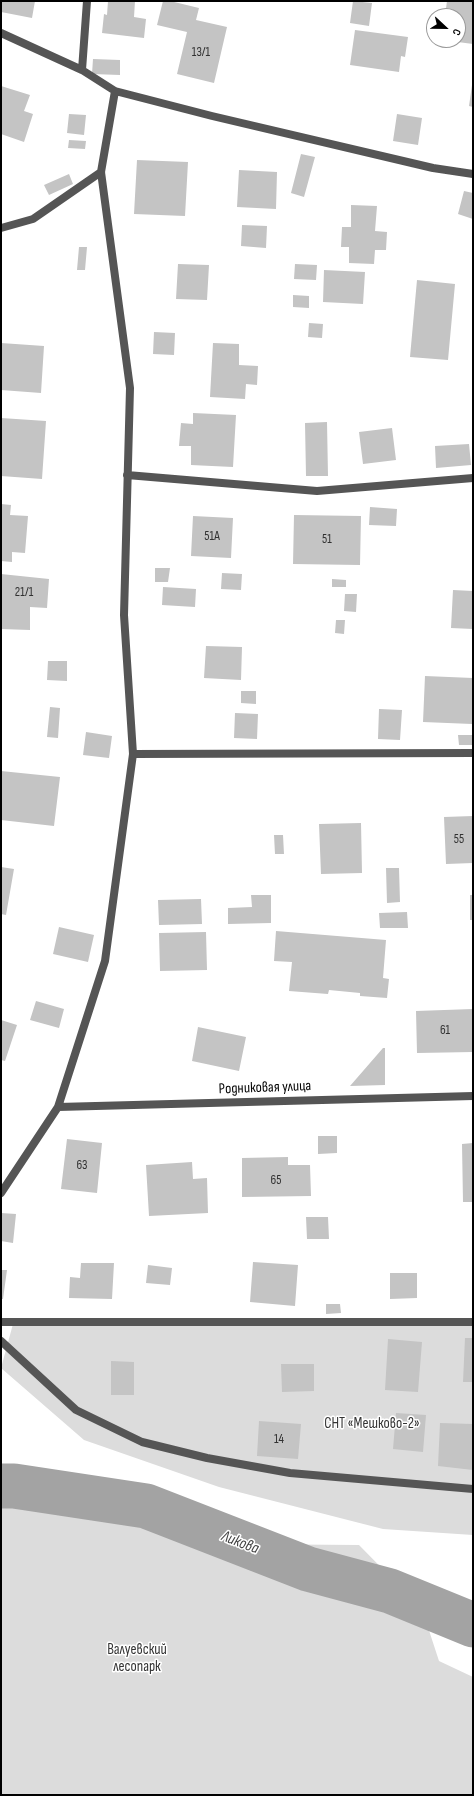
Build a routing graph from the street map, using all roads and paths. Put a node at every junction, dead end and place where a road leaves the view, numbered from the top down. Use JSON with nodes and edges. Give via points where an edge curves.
{"nodes":[{"id":1,"x":88,"y":1,"type":"edge"},
{"id":2,"x":1,"y":33,"type":"edge"},
{"id":3,"x":82,"y":70,"type":"junction"},
{"id":4,"x":115,"y":91,"type":"junction"},
{"id":5,"x":101,"y":172,"type":"junction"},
{"id":6,"x":473,"y":174,"type":"edge"},
{"id":7,"x":1,"y":228,"type":"edge"},
{"id":8,"x":127,"y":476,"type":"junction"},
{"id":9,"x":473,"y":478,"type":"edge"},
{"id":10,"x":473,"y":753,"type":"edge"},
{"id":11,"x":134,"y":754,"type":"junction"},
{"id":12,"x":473,"y":1096,"type":"edge"},
{"id":13,"x":58,"y":1107,"type":"junction"},
{"id":14,"x":1,"y":1193,"type":"edge"},
{"id":15,"x":1,"y":1322,"type":"edge"},
{"id":16,"x":473,"y":1322,"type":"edge"},
{"id":17,"x":1,"y":1341,"type":"edge"},
{"id":18,"x":473,"y":1489,"type":"edge"}],
"edges":[{"from":1,"to":3,"type":"street"},
{"from":2,"to":3,"type":"street"},
{"from":3,"to":4,"type":"street"},
{"from":4,"to":5,"type":"street"},
{"from":4,"to":6,"type":"street","via":[[433,168]]},
{"from":5,"to":7,"type":"street","via":[[33,219]]},
{"from":5,"to":8,"type":"street","via":[[130,388]]},
{"from":8,"to":9,"type":"street","via":[[317,491]]},
{"from":8,"to":11,"type":"street","via":[[124,615]]},
{"from":10,"to":11,"type":"street"},
{"from":11,"to":13,"type":"street","via":[[105,962]]},
{"from":12,"to":13,"type":"street","name":"Родниковая улица"},
{"from":13,"to":14,"type":"street"},
{"from":15,"to":16,"type":"street"},
{"from":17,"to":18,"type":"street","via":[[76,1410],[142,1442],[207,1458],[290,1473]]}]}
